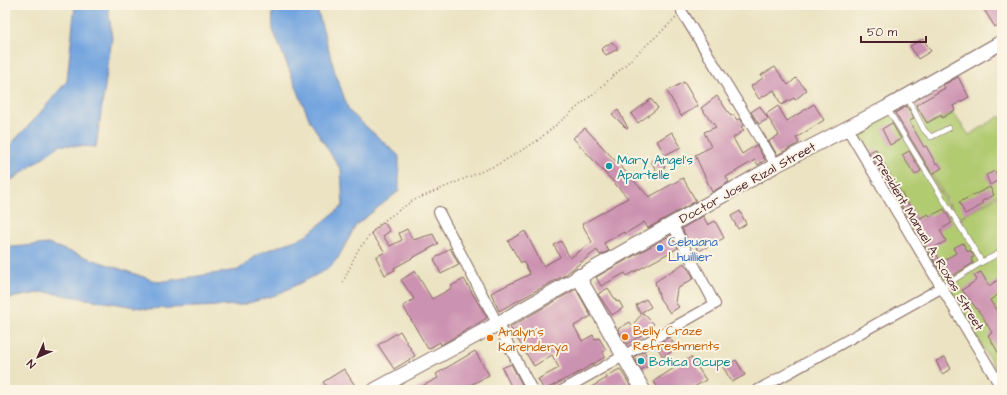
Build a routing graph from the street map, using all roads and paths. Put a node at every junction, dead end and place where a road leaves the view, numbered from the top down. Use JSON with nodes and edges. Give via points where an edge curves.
{"nodes":[{"id":1,"x":682,"y":12,"type":"joint"},
{"id":2,"x":1002,"y":42,"type":"edge"},
{"id":3,"x":906,"y":96,"type":"junction"},
{"id":4,"x":886,"y":108,"type":"junction"},
{"id":5,"x":847,"y":128,"type":"junction"},
{"id":6,"x":950,"y":128,"type":"dead end"},
{"id":7,"x":776,"y":164,"type":"junction"},
{"id":8,"x":439,"y":212,"type":"dead end"},
{"id":9,"x":672,"y":224,"type":"junction"},
{"id":10,"x":1002,"y":252,"type":"edge"},
{"id":11,"x":982,"y":262,"type":"junction"},
{"id":12,"x":578,"y":276,"type":"junction"},
{"id":13,"x":343,"y":282,"type":"dead end"},
{"id":14,"x":941,"y":288,"type":"junction"},
{"id":15,"x":497,"y":324,"type":"junction"},
{"id":16,"x":623,"y":355,"type":"junction"},
{"id":17,"x":1002,"y":389,"type":"edge"},
{"id":18,"x":375,"y":390,"type":"edge"},
{"id":19,"x":532,"y":390,"type":"edge"},
{"id":20,"x":563,"y":390,"type":"edge"},
{"id":21,"x":643,"y":390,"type":"edge"},
{"id":22,"x":758,"y":390,"type":"edge"}],
"edges":[{"from":1,"to":7,"type":"street"},
{"from":1,"to":13,"type":"path","via":[[630,61],[537,141],[499,164],[412,201],[378,225],[358,250]]},
{"from":2,"to":3,"type":"main road","name":"Doctor Jose Rizal Street"},
{"from":3,"to":4,"type":"main road","name":"Doctor Jose Rizal Street"},
{"from":3,"to":6,"type":"lane","via":[[930,137]]},
{"from":4,"to":5,"type":"main road","name":"Doctor Jose Rizal Street"},
{"from":4,"to":11,"type":"lane"},
{"from":5,"to":7,"type":"main road","name":"Doctor Jose Rizal Street"},
{"from":5,"to":14,"type":"street","name":"President Manuel A. Roxas Street"},
{"from":7,"to":9,"type":"main road","name":"Doctor Jose Rizal Street"},
{"from":8,"to":15,"type":"street"},
{"from":9,"to":12,"type":"main road","name":"Doctor Jose Rizal Street"},
{"from":9,"to":16,"type":"street","via":[[714,304]]},
{"from":10,"to":11,"type":"lane"},
{"from":11,"to":14,"type":"lane"},
{"from":12,"to":15,"type":"main road","name":"Doctor Jose Rizal Street"},
{"from":12,"to":16,"type":"main road"},
{"from":14,"to":17,"type":"street","name":"President Manuel A. Roxas Street"},
{"from":14,"to":22,"type":"street"},
{"from":15,"to":18,"type":"main road","name":"Doctor Jose Rizal Street"},
{"from":15,"to":19,"type":"street"},
{"from":16,"to":20,"type":"street"},
{"from":16,"to":21,"type":"main road"}]}
